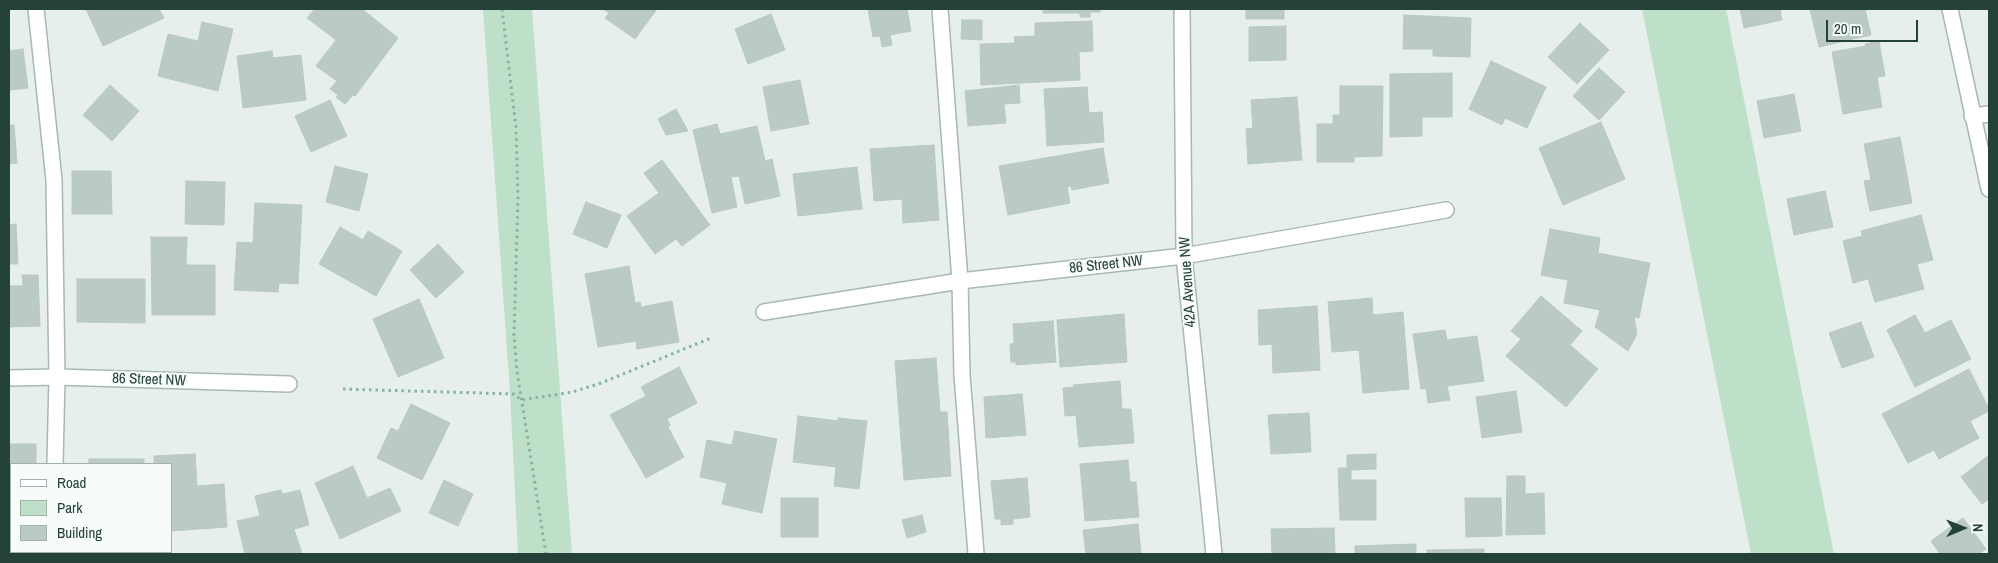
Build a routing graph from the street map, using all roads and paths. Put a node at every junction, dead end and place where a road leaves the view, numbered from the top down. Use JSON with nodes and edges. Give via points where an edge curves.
{"nodes":[{"id":1,"x":36,"y":9,"type":"edge"},
{"id":2,"x":502,"y":9,"type":"edge"},
{"id":3,"x":940,"y":9,"type":"edge"},
{"id":4,"x":1182,"y":9,"type":"edge"},
{"id":5,"x":1950,"y":9,"type":"edge"},
{"id":6,"x":1989,"y":114,"type":"edge"},
{"id":7,"x":1972,"y":116,"type":"junction"},
{"id":8,"x":1989,"y":189,"type":"edge"},
{"id":9,"x":1446,"y":210,"type":"dead end"},
{"id":10,"x":1184,"y":256,"type":"junction"},
{"id":11,"x":960,"y":281,"type":"junction"},
{"id":12,"x":764,"y":312,"type":"dead end"},
{"id":13,"x":711,"y":338,"type":"dead end"},
{"id":14,"x":57,"y":377,"type":"junction"},
{"id":15,"x":9,"y":378,"type":"edge"},
{"id":16,"x":288,"y":384,"type":"dead end"},
{"id":17,"x":343,"y":389,"type":"dead end"},
{"id":18,"x":521,"y":400,"type":"junction"},
{"id":19,"x":55,"y":463,"type":"edge"},
{"id":20,"x":546,"y":554,"type":"edge"},
{"id":21,"x":976,"y":554,"type":"edge"},
{"id":22,"x":1214,"y":554,"type":"edge"}],
"edges":[{"from":1,"to":14,"type":"street","via":[[54,180]]},
{"from":2,"to":18,"type":"path","via":[[516,128],[518,198],[514,335]]},
{"from":3,"to":11,"type":"street"},
{"from":4,"to":10,"type":"street","name":"42A Avenue NW"},
{"from":5,"to":7,"type":"street"},
{"from":6,"to":7,"type":"street"},
{"from":7,"to":8,"type":"street"},
{"from":9,"to":10,"type":"street","name":"86 Street NW"},
{"from":10,"to":11,"type":"street","name":"86 Street NW"},
{"from":10,"to":22,"type":"street","name":"42A Avenue NW"},
{"from":11,"to":12,"type":"street","name":"86 Street NW"},
{"from":11,"to":21,"type":"street","via":[[962,375]]},
{"from":13,"to":18,"type":"path","via":[[574,392]]},
{"from":14,"to":15,"type":"street","name":"86 Street NW"},
{"from":14,"to":16,"type":"street","name":"86 Street NW"},
{"from":14,"to":19,"type":"street"},
{"from":17,"to":18,"type":"path","via":[[514,394]]},
{"from":18,"to":20,"type":"path"}]}
